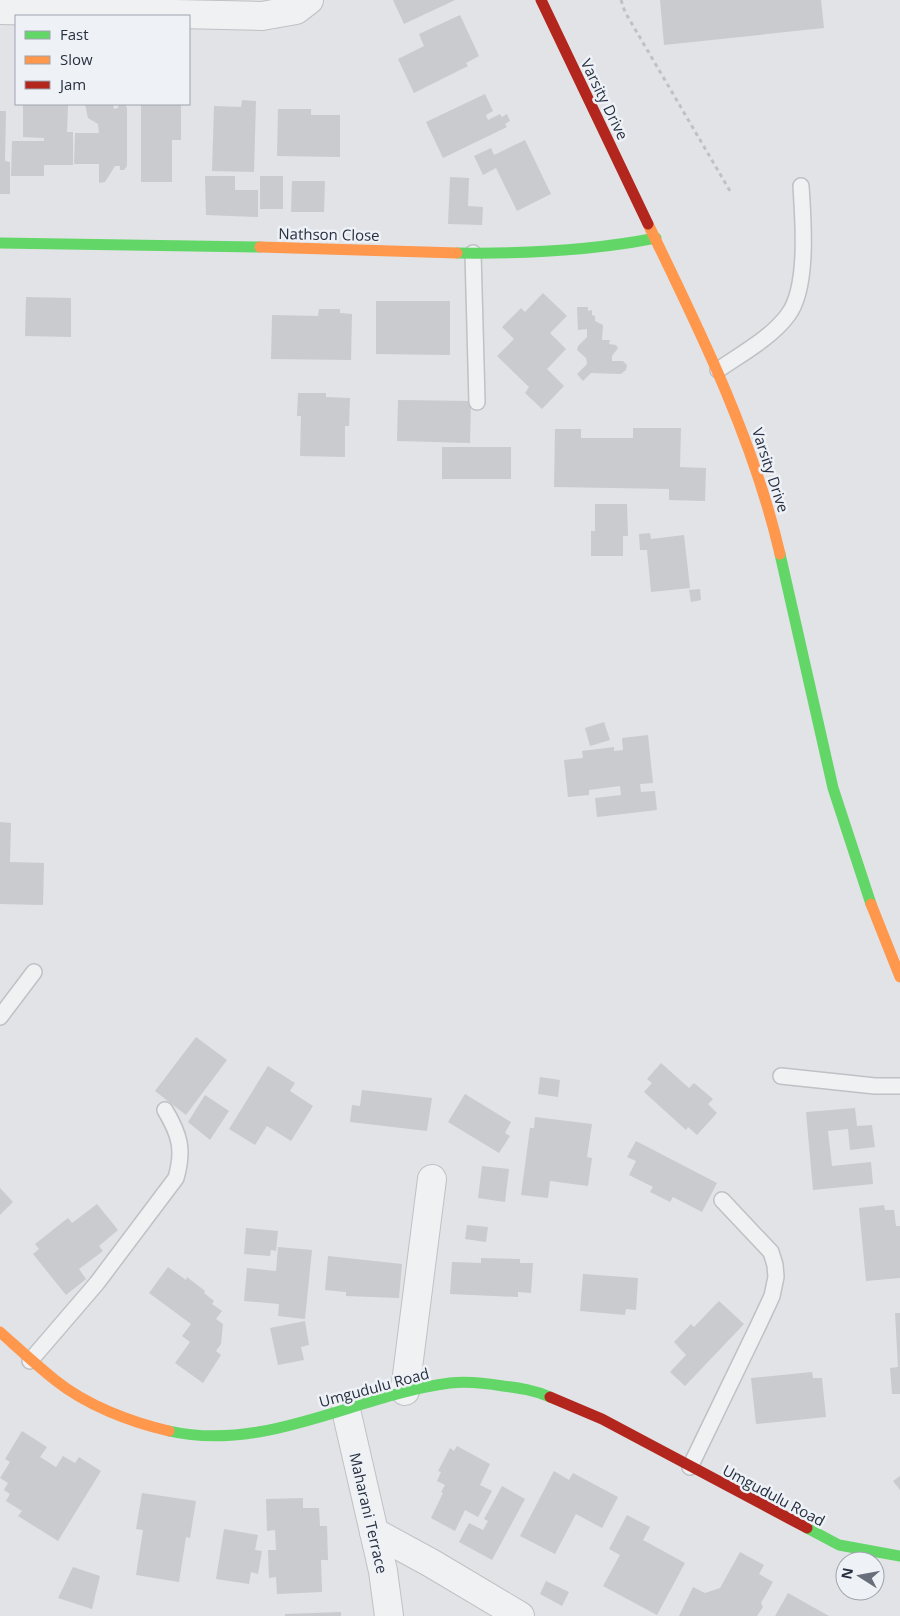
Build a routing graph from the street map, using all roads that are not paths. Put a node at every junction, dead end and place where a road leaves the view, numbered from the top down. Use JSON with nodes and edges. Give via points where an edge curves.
{"nodes":[{"id":1,"x":309,"y":0,"type":"edge"},
{"id":2,"x":540,"y":0,"type":"edge"},
{"id":3,"x":0,"y":10,"type":"edge"},
{"id":4,"x":801,"y":186,"type":"dead end"},
{"id":5,"x":656,"y":238,"type":"junction"},
{"id":6,"x":0,"y":244,"type":"edge"},
{"id":7,"x":473,"y":253,"type":"junction"},
{"id":8,"x":718,"y":370,"type":"junction"},
{"id":9,"x":477,"y":402,"type":"dead end"},
{"id":10,"x":34,"y":972,"type":"dead end"},
{"id":11,"x":900,"y":976,"type":"edge"},
{"id":12,"x":0,"y":1017,"type":"edge"},
{"id":13,"x":781,"y":1076,"type":"dead end"},
{"id":14,"x":900,"y":1086,"type":"edge"},
{"id":15,"x":165,"y":1110,"type":"dead end"},
{"id":16,"x":432,"y":1179,"type":"dead end"},
{"id":17,"x":722,"y":1200,"type":"dead end"},
{"id":18,"x":0,"y":1332,"type":"edge"},
{"id":19,"x":30,"y":1361,"type":"junction"},
{"id":20,"x":404,"y":1391,"type":"junction"},
{"id":21,"x":346,"y":1410,"type":"junction"},
{"id":22,"x":690,"y":1467,"type":"junction"},
{"id":23,"x":374,"y":1532,"type":"junction"},
{"id":24,"x":900,"y":1556,"type":"edge"},
{"id":25,"x":389,"y":1616,"type":"edge"},
{"id":26,"x":520,"y":1616,"type":"edge"}],
"edges":[{"from":1,"to":3,"type":"street","via":[[296,10],[262,16]]},
{"from":2,"to":5,"type":"street","name":"Varsity Drive"},
{"from":4,"to":8,"type":"lane","via":[[802,270],[795,300],[788,314],[773,330]]},
{"from":5,"to":7,"type":"street","name":"Nathson Close","via":[[575,252]]},
{"from":5,"to":8,"type":"street","name":"Varsity Drive"},
{"from":6,"to":7,"type":"street","name":"Nathson Close"},
{"from":7,"to":9,"type":"lane"},
{"from":8,"to":11,"type":"street","name":"Varsity Drive","via":[[753,457],[771,515],[832,788],[860,874]]},
{"from":10,"to":12,"type":"lane"},
{"from":13,"to":14,"type":"lane"},
{"from":15,"to":19,"type":"lane","via":[[180,1141],[181,1160],[176,1178],[97,1283]]},
{"from":16,"to":20,"type":"street"},
{"from":17,"to":22,"type":"lane","via":[[771,1252],[776,1277],[772,1296]]},
{"from":18,"to":19,"type":"street","name":"Umgudulu Road"},
{"from":19,"to":21,"type":"street","name":"Umgudulu Road","via":[[91,1402],[145,1425],[179,1433],[232,1437],[254,1434]]},
{"from":20,"to":21,"type":"street","name":"Umgudulu Road"},
{"from":20,"to":22,"type":"street","name":"Umgudulu Road","via":[[474,1382],[534,1390],[593,1415]]},
{"from":21,"to":23,"type":"street","name":"Maharani Terrace"},
{"from":22,"to":24,"type":"street","name":"Umgudulu Road","via":[[839,1545]]},
{"from":23,"to":25,"type":"street","name":"Maharani Terrace"},
{"from":23,"to":26,"type":"street"}]}
